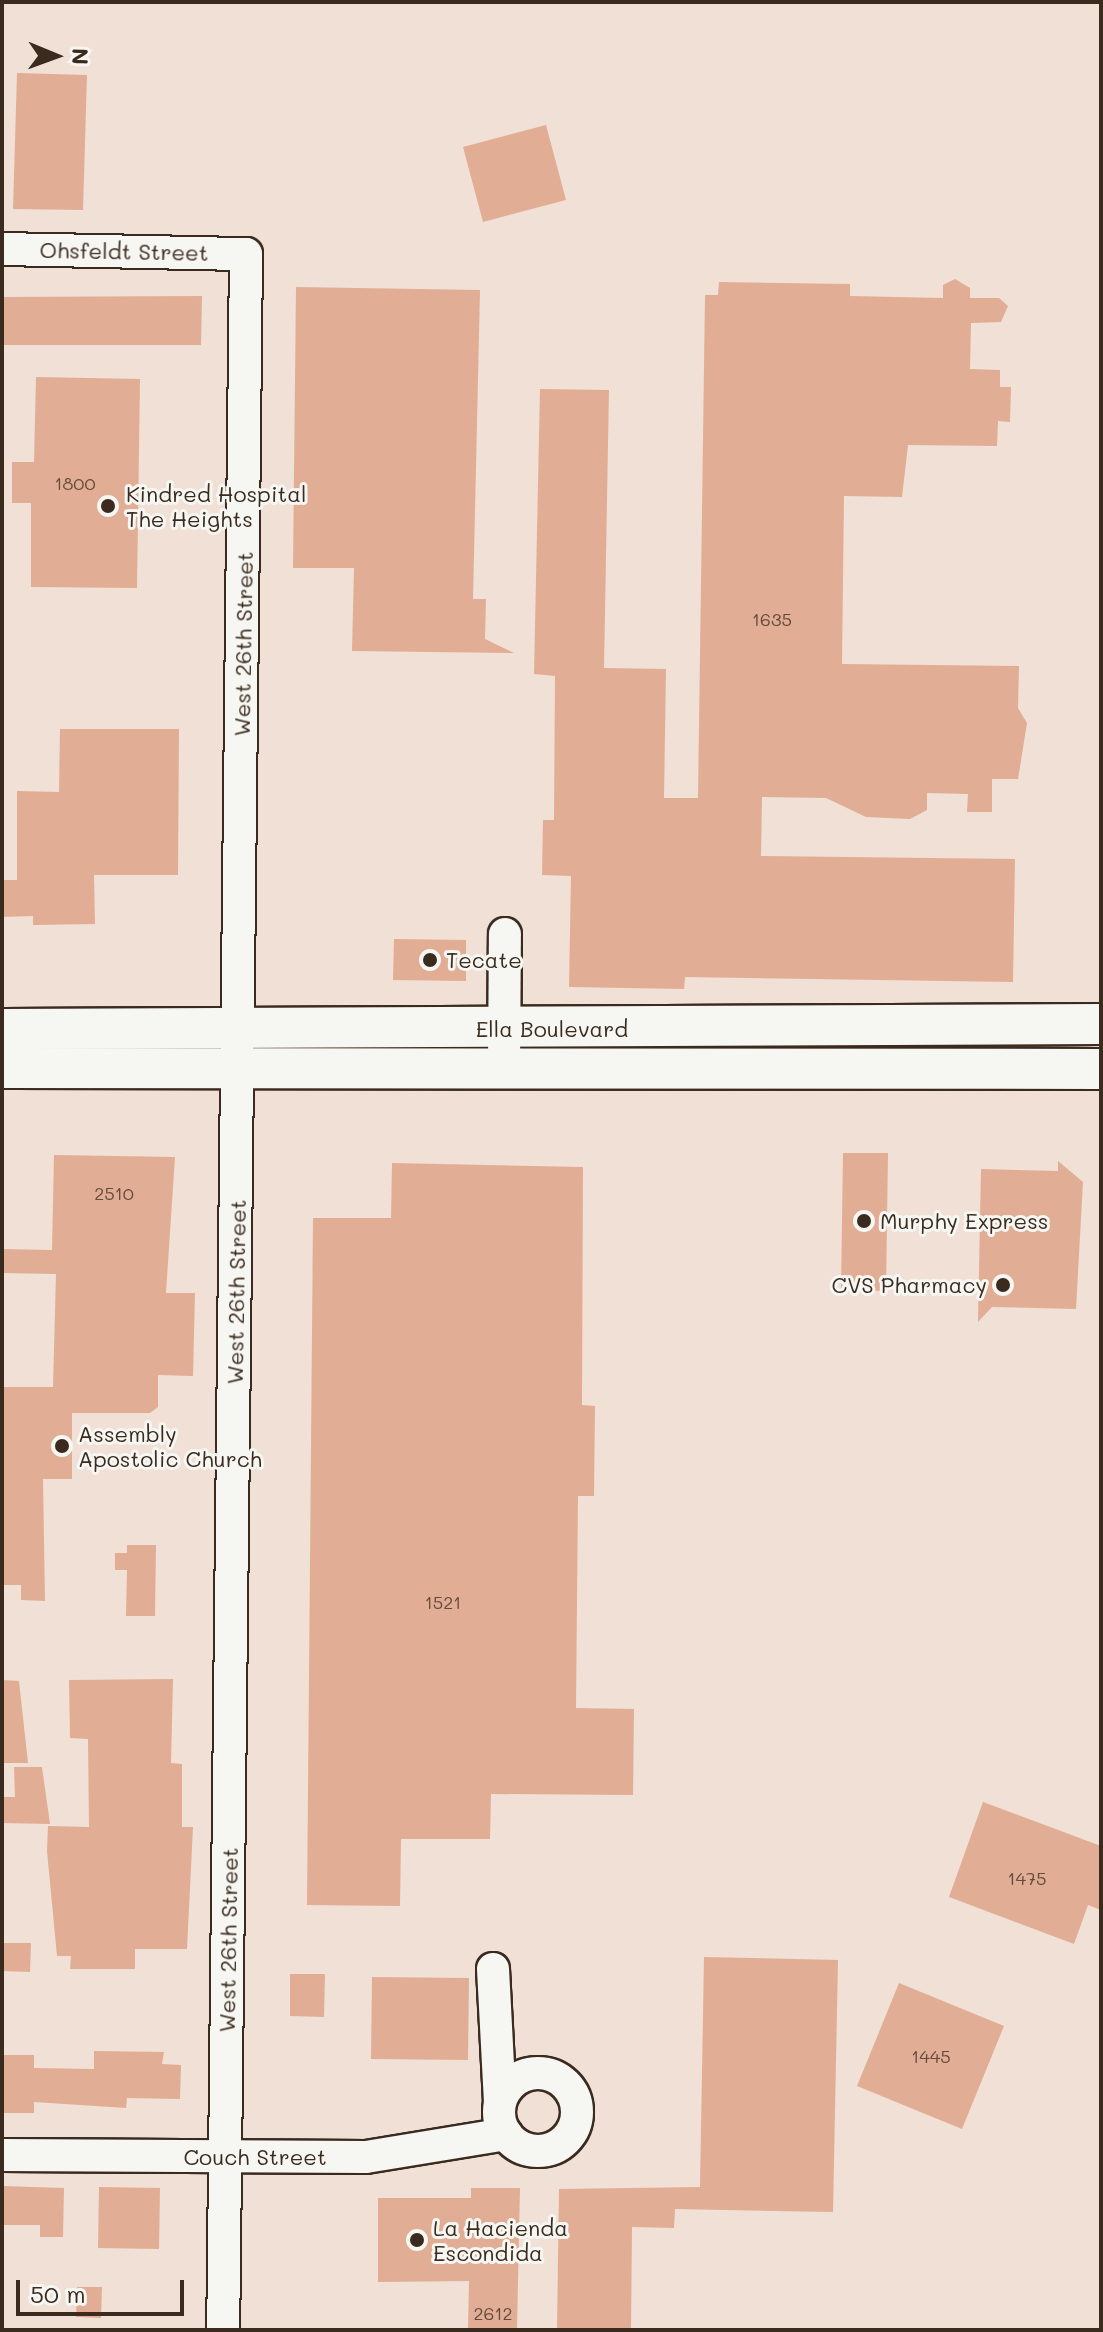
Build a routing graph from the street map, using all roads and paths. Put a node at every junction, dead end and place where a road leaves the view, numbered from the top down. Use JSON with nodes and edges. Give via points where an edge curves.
{"nodes":[{"id":1,"x":2,"y":249,"type":"edge"},
{"id":2,"x":246,"y":254,"type":"joint"},
{"id":3,"x":505,"y":934,"type":"dead end"},
{"id":4,"x":1101,"y":1024,"type":"edge"},
{"id":5,"x":239,"y":1027,"type":"junction"},
{"id":6,"x":2,"y":1029,"type":"edge"},
{"id":7,"x":504,"y":1048,"type":"junction"},
{"id":8,"x":239,"y":1067,"type":"junction"},
{"id":9,"x":2,"y":1068,"type":"edge"},
{"id":10,"x":1101,"y":1069,"type":"edge"},
{"id":11,"x":493,"y":1969,"type":"dead end"},
{"id":12,"x":500,"y":2101,"type":"junction"},
{"id":13,"x":506,"y":2134,"type":"junction"},
{"id":14,"x":2,"y":2155,"type":"edge"},
{"id":15,"x":225,"y":2158,"type":"junction"},
{"id":16,"x":223,"y":2330,"type":"edge"}],
"edges":[{"from":1,"to":2,"type":"street","name":"Ohsfeldt Street"},
{"from":2,"to":5,"type":"street","name":"West 26th Street"},
{"from":3,"to":7,"type":"street"},
{"from":4,"to":7,"type":"main road","name":"Ella Boulevard"},
{"from":5,"to":6,"type":"main road","name":"Ella Boulevard"},
{"from":5,"to":7,"type":"main road","name":"Ella Boulevard"},
{"from":5,"to":8,"type":"street","name":"West 26th Street"},
{"from":7,"to":8,"type":"main road","name":"Ella Boulevard"},
{"from":7,"to":10,"type":"main road","name":"Ella Boulevard"},
{"from":8,"to":9,"type":"main road","name":"Ella Boulevard"},
{"from":8,"to":15,"type":"street","name":"West 26th Street"},
{"from":11,"to":12,"type":"street"},
{"from":12,"to":13,"type":"street"},
{"from":12,"to":13,"type":"street","via":[[521,2076],[538,2072],[561,2080],[576,2100],[578,2117],[560,2145],[529,2150]]},
{"from":13,"to":15,"type":"street","name":"Couch Street","via":[[366,2157]]},
{"from":14,"to":15,"type":"street","name":"Couch Street"},
{"from":15,"to":16,"type":"street","name":"West 26th Street"}]}
